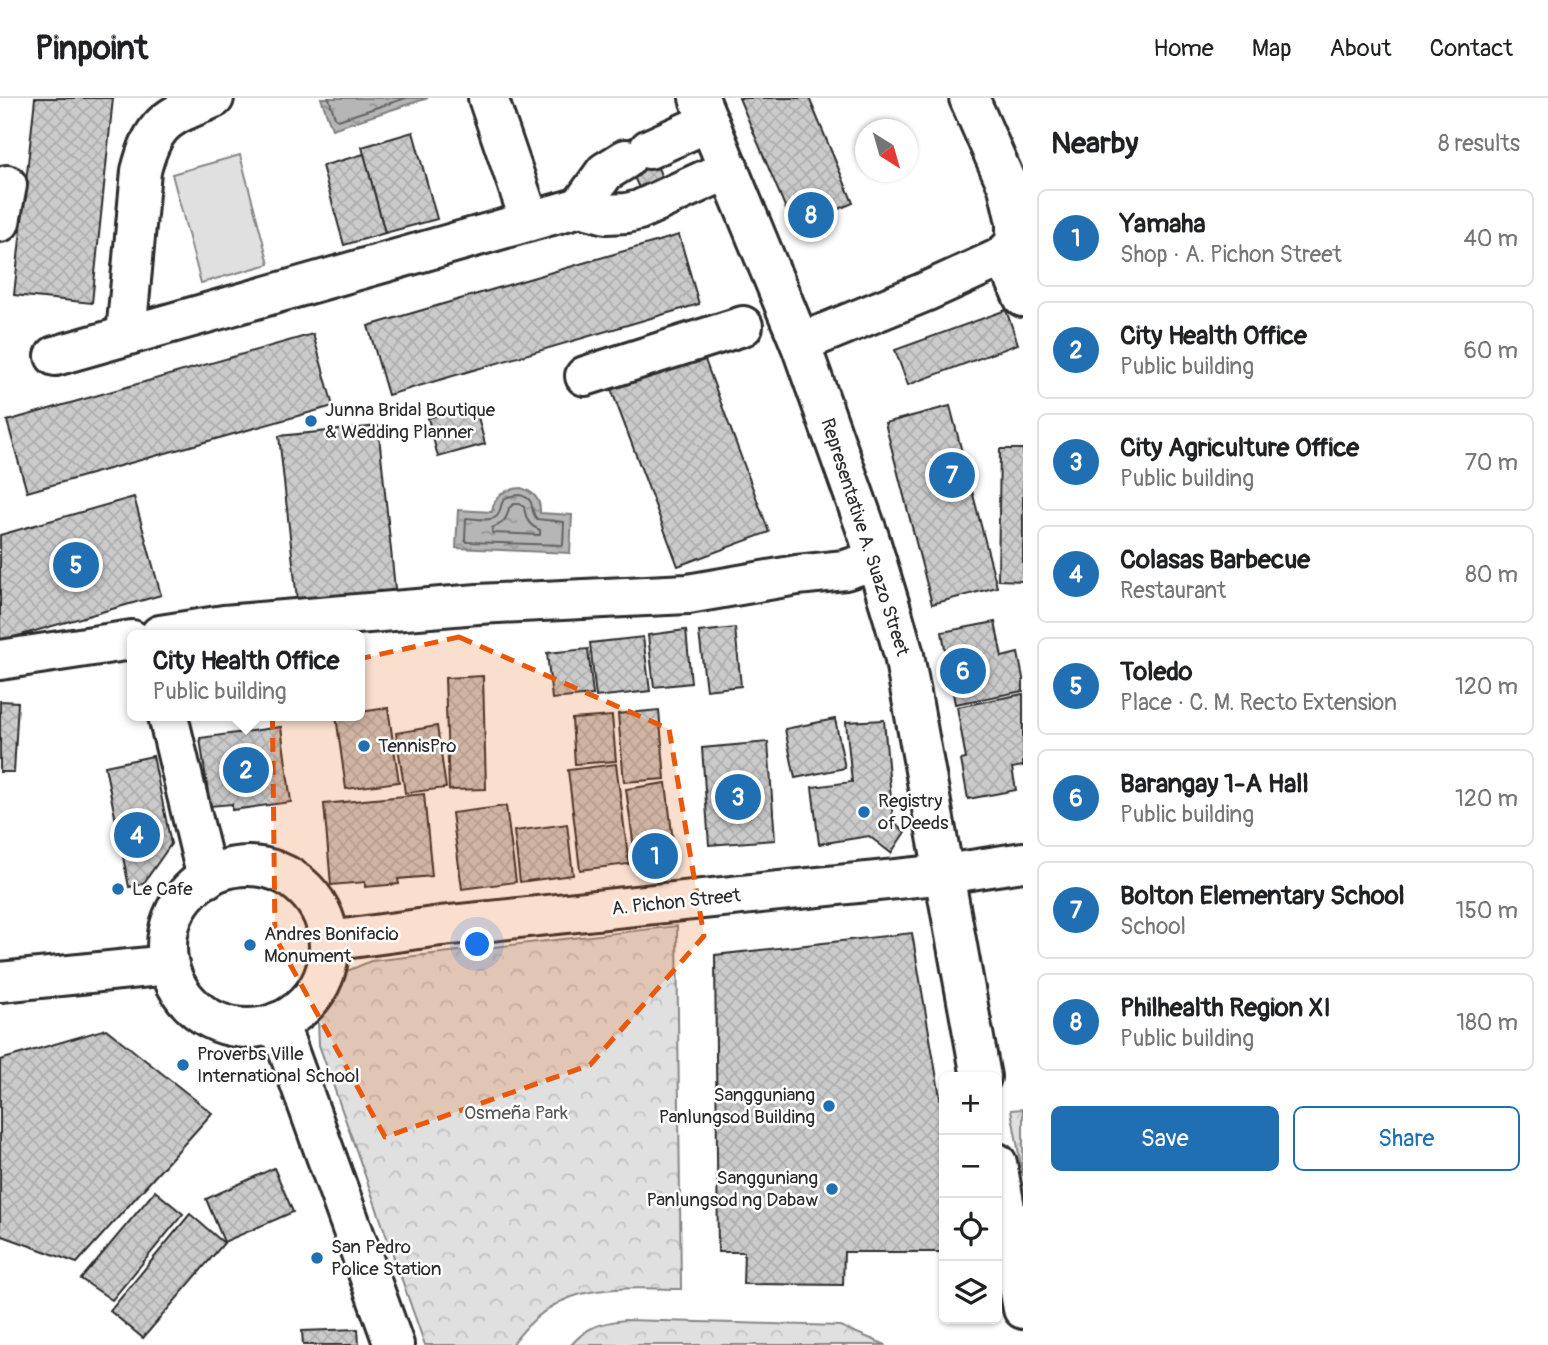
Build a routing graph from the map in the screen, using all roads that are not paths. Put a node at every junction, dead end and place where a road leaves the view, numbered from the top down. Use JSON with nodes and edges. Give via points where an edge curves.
{"nodes":[{"id":1,"x":214,"y":98,"type":"edge"},
{"id":2,"x":488,"y":98,"type":"edge"},
{"id":3,"x":969,"y":98,"type":"edge"},
{"id":4,"x":704,"y":110,"type":"edge"},
{"id":5,"x":729,"y":169,"type":"junction"},
{"id":6,"x":1015,"y":177,"type":"edge"},
{"id":7,"x":7,"y":185,"type":"dead end"},
{"id":8,"x":580,"y":208,"type":"junction"},
{"id":9,"x":530,"y":221,"type":"junction"},
{"id":10,"x":0,"y":222,"type":"edge"},
{"id":11,"x":1000,"y":258,"type":"junction"},
{"id":12,"x":1023,"y":297,"type":"edge"},
{"id":13,"x":744,"y":326,"type":"dead end"},
{"id":14,"x":126,"y":335,"type":"junction"},
{"id":15,"x":800,"y":344,"type":"junction"},
{"id":16,"x":55,"y":356,"type":"dead end"},
{"id":17,"x":585,"y":376,"type":"dead end"},
{"id":18,"x":872,"y":548,"type":"junction"},
{"id":19,"x":192,"y":630,"type":"edge"},
{"id":20,"x":127,"y":641,"type":"edge"},
{"id":21,"x":0,"y":660,"type":"edge"},
{"id":22,"x":169,"y":721,"type":"edge"},
{"id":23,"x":1023,"y":862,"type":"edge"},
{"id":24,"x":945,"y":874,"type":"junction"},
{"id":25,"x":207,"y":878,"type":"junction"},
{"id":26,"x":330,"y":942,"type":"junction"},
{"id":27,"x":169,"y":965,"type":"junction"},
{"id":28,"x":0,"y":982,"type":"edge"},
{"id":29,"x":278,"y":1022,"type":"junction"},
{"id":30,"x":980,"y":1072,"type":"edge"},
{"id":31,"x":1002,"y":1191,"type":"edge"},
{"id":32,"x":1023,"y":1309,"type":"edge"},
{"id":33,"x":394,"y":1345,"type":"edge"}],
"edges":[{"from":1,"to":14,"type":"main road","via":[[166,121],[147,148]]},
{"from":2,"to":9,"type":"main road"},
{"from":3,"to":6,"type":"main road"},
{"from":4,"to":5,"type":"main road","name":"Representative A. Suazo Street"},
{"from":4,"to":8,"type":"main road","via":[[605,172]]},
{"from":5,"to":8,"type":"main road","via":[[639,211],[606,214]]},
{"from":5,"to":15,"type":"main road","name":"Representative A. Suazo Street"},
{"from":6,"to":11,"type":"main road","via":[[1016,239]]},
{"from":7,"to":10,"type":"main road"},
{"from":8,"to":9,"type":"main road"},
{"from":9,"to":14,"type":"main road"},
{"from":11,"to":12,"type":"main road"},
{"from":11,"to":15,"type":"main road"},
{"from":13,"to":17,"type":"main road"},
{"from":14,"to":16,"type":"main road"},
{"from":15,"to":18,"type":"main road","name":"Representative A. Suazo Street"},
{"from":18,"to":19,"type":"main road","via":[[836,547],[797,575],[688,594],[478,604]]},
{"from":18,"to":24,"type":"main road","name":"Representative A. Suazo Street","via":[[904,655]]},
{"from":20,"to":21,"type":"main road"},
{"from":22,"to":25,"type":"main road"},
{"from":23,"to":24,"type":"main road","name":"A. Pichon Street"},
{"from":24,"to":26,"type":"main road","name":"A. Pichon Street","via":[[441,926]]},
{"from":24,"to":30,"type":"main road","name":"Representative A. Suazo Street"},
{"from":25,"to":26,"type":"main road","via":[[254,866],[286,875],[316,903]]},
{"from":25,"to":27,"type":"main road","via":[[193,888],[174,915]]},
{"from":26,"to":29,"type":"main road","via":[[326,970],[316,990],[303,1007]]},
{"from":27,"to":28,"type":"main road"},
{"from":27,"to":29,"type":"main road","via":[[186,999],[203,1015],[232,1027]]},
{"from":29,"to":33,"type":"main road"},
{"from":31,"to":32,"type":"main road"}]}
